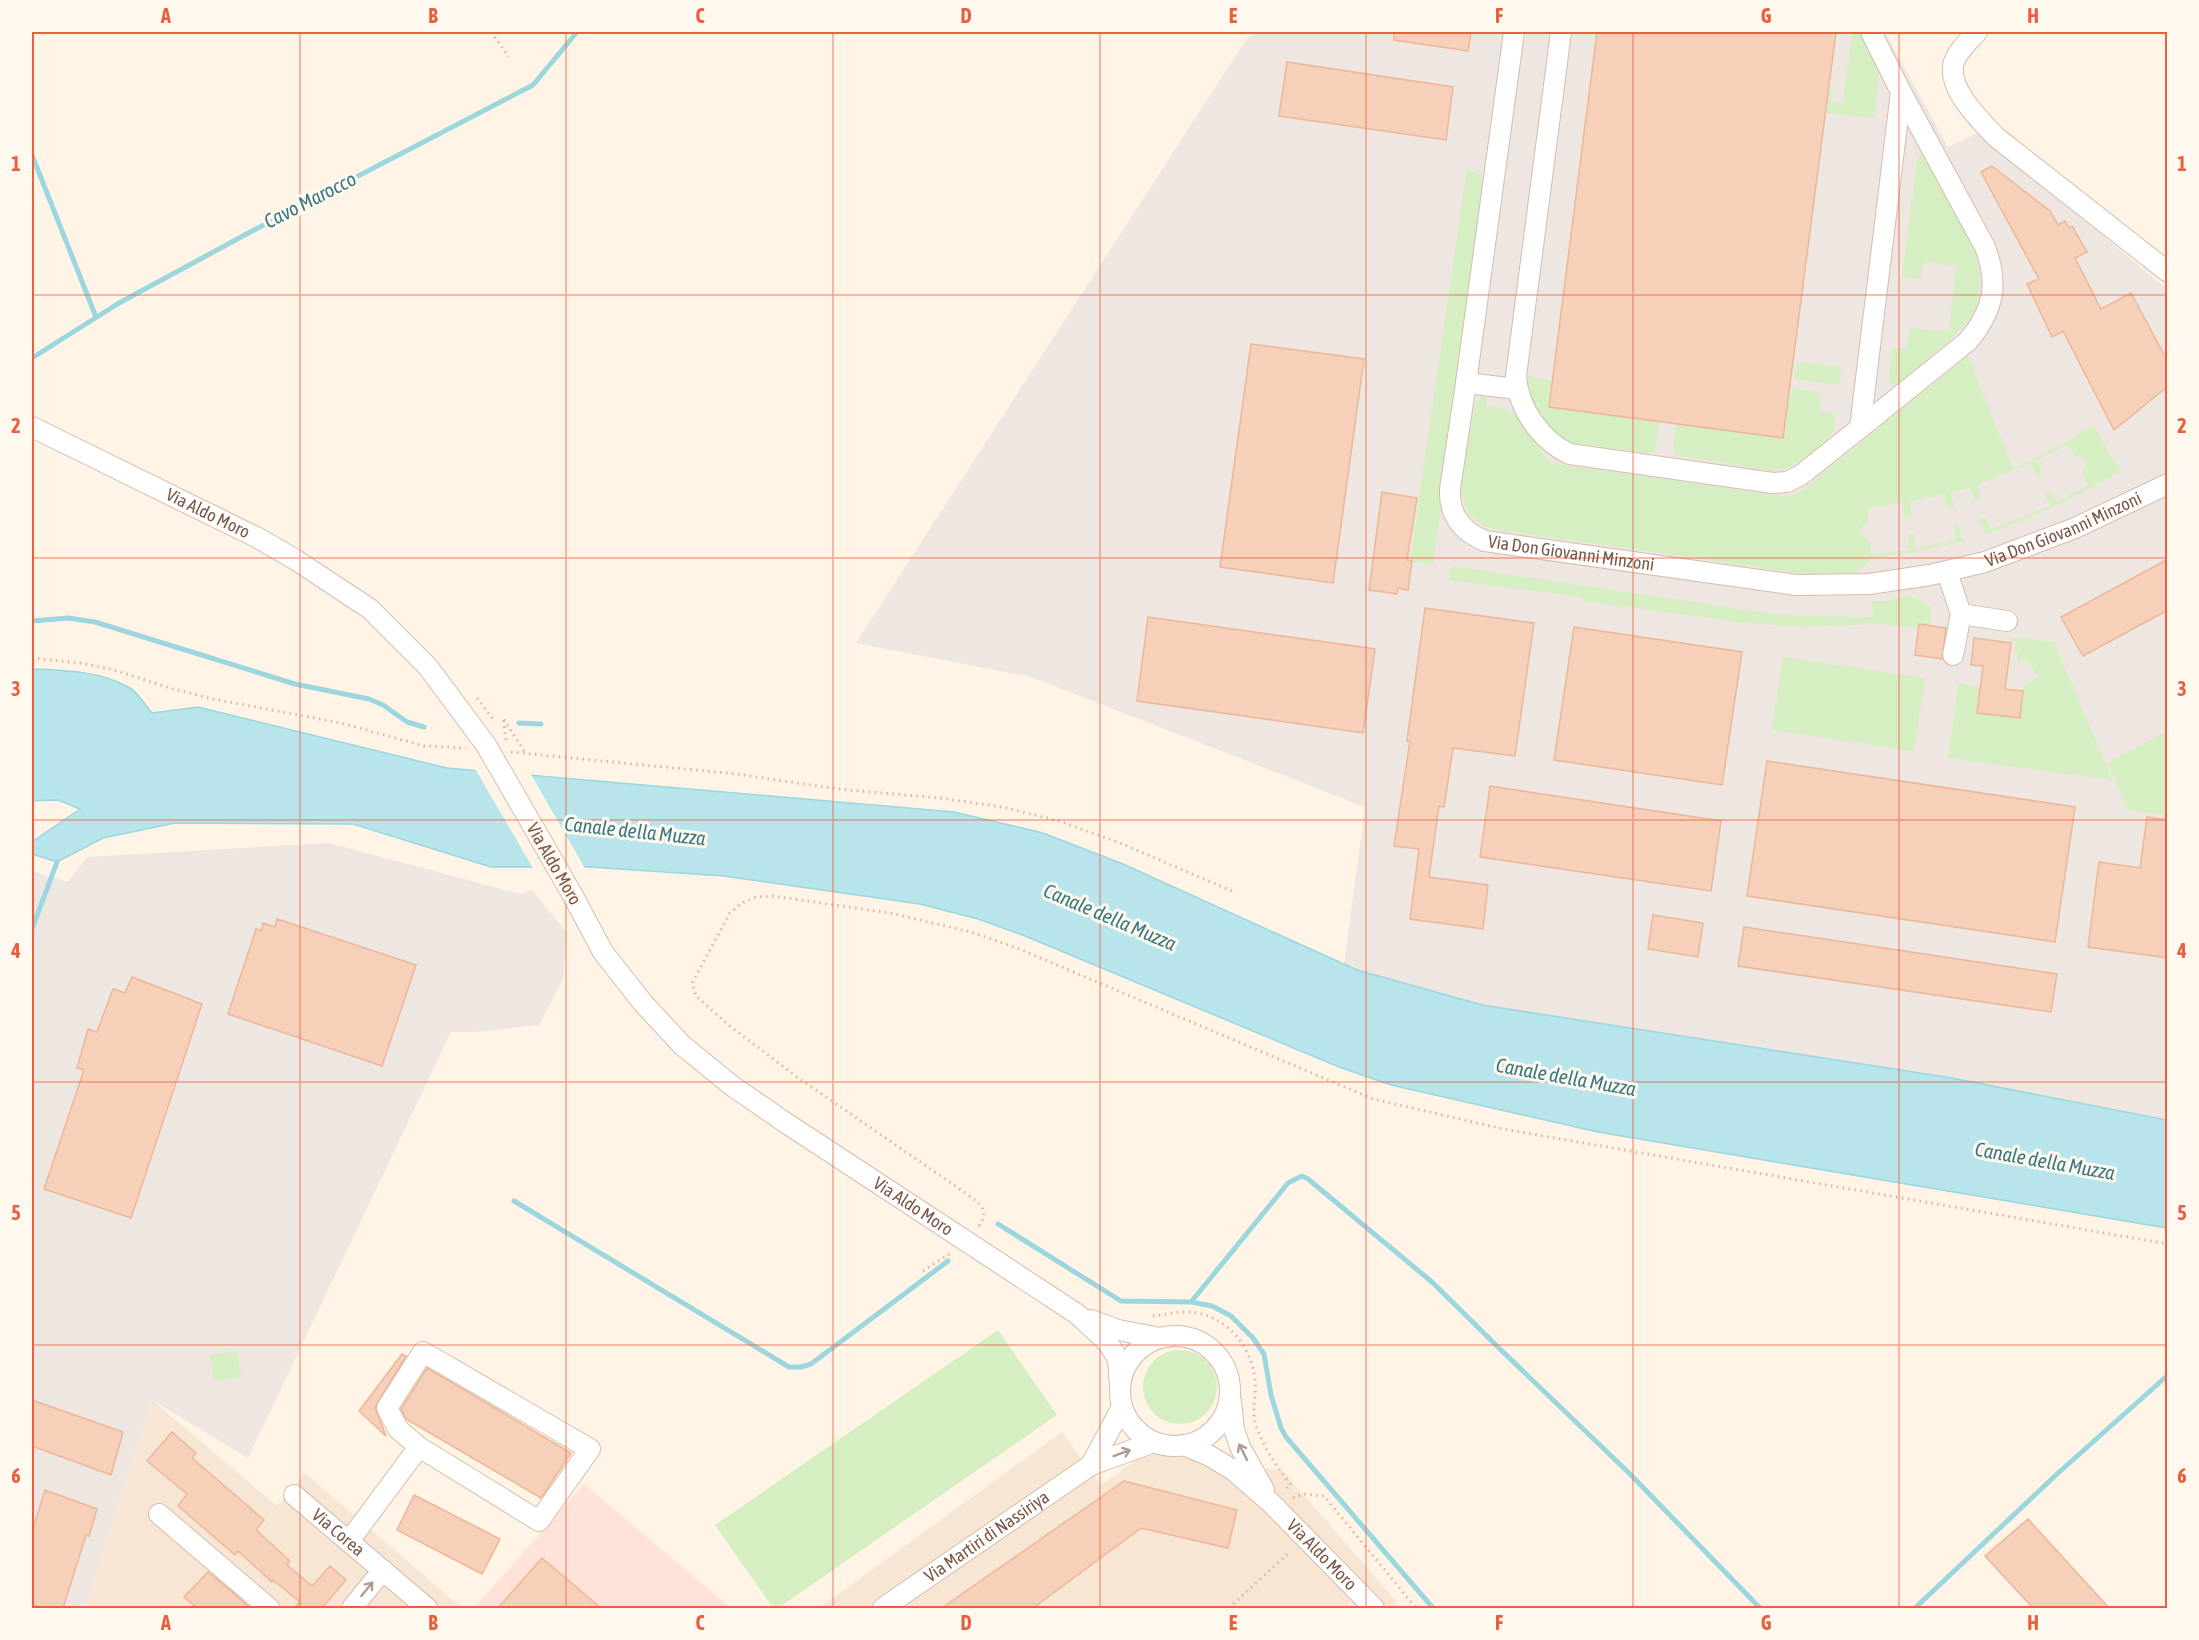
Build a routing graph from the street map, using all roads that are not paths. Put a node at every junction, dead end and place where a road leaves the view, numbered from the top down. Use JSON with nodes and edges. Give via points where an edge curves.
{"nodes":[{"id":1,"x":1514,"y":32,"type":"edge"},
{"id":2,"x":1561,"y":32,"type":"edge"},
{"id":3,"x":1870,"y":32,"type":"edge"},
{"id":4,"x":1977,"y":32,"type":"edge"},
{"id":5,"x":1901,"y":92,"type":"junction"},
{"id":6,"x":2168,"y":272,"type":"edge"},
{"id":7,"x":1466,"y":383,"type":"junction"},
{"id":8,"x":1517,"y":389,"type":"junction"},
{"id":9,"x":32,"y":427,"type":"edge"},
{"id":10,"x":1860,"y":428,"type":"junction"},
{"id":11,"x":2168,"y":484,"type":"edge"},
{"id":12,"x":1947,"y":572,"type":"junction"},
{"id":13,"x":1961,"y":614,"type":"junction"},
{"id":14,"x":2007,"y":621,"type":"dead end"},
{"id":15,"x":1953,"y":655,"type":"dead end"},
{"id":16,"x":1077,"y":1314,"type":"junction"},
{"id":17,"x":1160,"y":1338,"type":"junction"},
{"id":18,"x":1120,"y":1387,"type":"junction"},
{"id":19,"x":1230,"y":1394,"type":"junction"},
{"id":20,"x":1122,"y":1407,"type":"junction"},
{"id":21,"x":1154,"y":1442,"type":"junction"},
{"id":22,"x":1184,"y":1445,"type":"junction"},
{"id":23,"x":419,"y":1447,"type":"junction"},
{"id":24,"x":1091,"y":1465,"type":"junction"},
{"id":25,"x":294,"y":1495,"type":"dead end"},
{"id":26,"x":1271,"y":1503,"type":"junction"},
{"id":27,"x":159,"y":1514,"type":"dead end"},
{"id":28,"x":349,"y":1541,"type":"junction"},
{"id":29,"x":383,"y":1570,"type":"junction"},
{"id":30,"x":248,"y":1602,"type":"edge"},
{"id":31,"x":269,"y":1608,"type":"edge"},
{"id":32,"x":352,"y":1608,"type":"edge"},
{"id":33,"x":427,"y":1608,"type":"edge"},
{"id":34,"x":884,"y":1608,"type":"edge"},
{"id":35,"x":1374,"y":1608,"type":"edge"}],
"edges":[{"from":1,"to":7,"type":"street","name":"Via Don Giovanni Minzoni"},
{"from":2,"to":8,"type":"street"},
{"from":3,"to":5,"type":"street"},
{"from":4,"to":6,"type":"street","via":[[1960,51],[1953,73],[1958,89],[1979,119],[1996,137]]},
{"from":5,"to":10,"type":"street"},
{"from":5,"to":10,"type":"street","via":[[1985,247],[1992,265],[1993,285],[1989,310],[1968,341]]},
{"from":7,"to":8,"type":"street"},
{"from":7,"to":12,"type":"street","name":"Via Don Giovanni Minzoni","via":[[1449,502],[1462,526],[1485,541],[1796,585],[1869,584]]},
{"from":8,"to":10,"type":"street","via":[[1544,435],[1555,447],[1570,454],[1773,483],[1801,475]]},
{"from":9,"to":16,"type":"street","name":"Via Aldo Moro","bridge":true,"via":[[258,538],[370,609],[428,667],[486,748],[603,952],[682,1046],[783,1121],[973,1235]]},
{"from":11,"to":12,"type":"street","name":"Via Don Giovanni Minzoni","via":[[2022,550]]},
{"from":12,"to":13,"type":"street"},
{"from":13,"to":14,"type":"street"},
{"from":13,"to":15,"type":"street"},
{"from":16,"to":17,"type":"street","name":"Via Aldo Moro","via":[[1118,1330]]},
{"from":16,"to":18,"type":"street","name":"Via Aldo Moro","via":[[1108,1343],[1118,1359]]},
{"from":17,"to":18,"type":"street","name":"Via Aldo Moro","via":[[1128,1362]]},
{"from":17,"to":19,"type":"street","name":"Via Aldo Moro","via":[[1183,1337],[1204,1345],[1221,1361]]},
{"from":18,"to":20,"type":"street","name":"Via Aldo Moro"},
{"from":19,"to":22,"type":"street","via":[[1219,1424],[1203,1438]]},
{"from":26,"to":19,"type":"street","name":"Via Aldo Moro","one_way":true,"via":[[1240,1447]]},
{"from":20,"to":21,"type":"street","name":"Via Aldo Moro","via":[[1134,1428]]},
{"from":20,"to":24,"type":"street","name":"Via Martiri di Nassiriya"},
{"from":21,"to":22,"type":"street","name":"Via Aldo Moro"},
{"from":24,"to":21,"type":"street","name":"Via Martiri di Nassiriya","one_way":true},
{"from":22,"to":26,"type":"street","name":"Via Aldo Moro","via":[[1233,1470]]},
{"from":23,"to":23,"type":"street","via":[[539,1521],[590,1449],[423,1352],[387,1408],[398,1430]]},
{"from":23,"to":28,"type":"street"},
{"from":24,"to":34,"type":"street","name":"Via Martiri di Nassiriya"},
{"from":25,"to":28,"type":"street","name":"Via Corea"},
{"from":26,"to":35,"type":"street","name":"Via Aldo Moro"},
{"from":27,"to":30,"type":"street"},
{"from":28,"to":29,"type":"street","name":"Via Corea"},
{"from":32,"to":29,"type":"street","one_way":true},
{"from":29,"to":33,"type":"street","name":"Via Corea"},
{"from":30,"to":31,"type":"street"}]}
